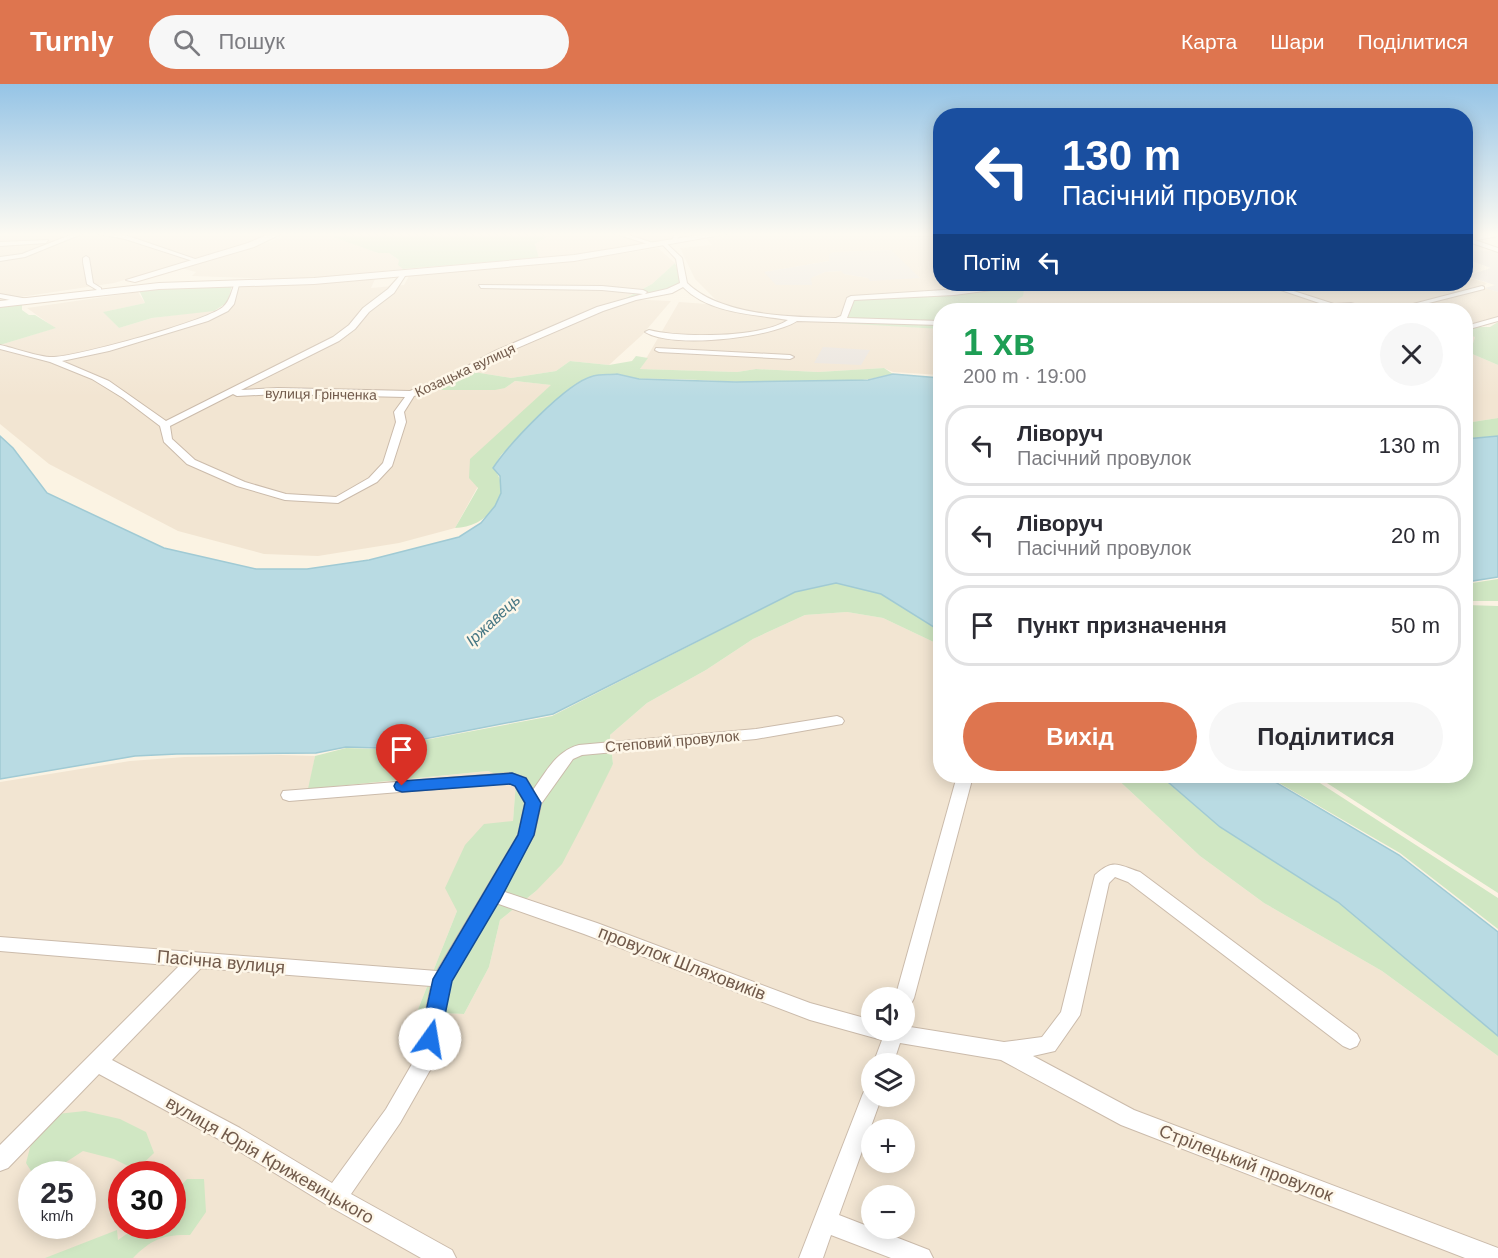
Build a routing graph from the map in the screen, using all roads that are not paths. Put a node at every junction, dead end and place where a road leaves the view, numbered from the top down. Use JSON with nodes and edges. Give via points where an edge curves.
{"nodes":[{"id":1,"x":103,"y":288,"type":"edge"},
{"id":2,"x":143,"y":288,"type":"edge"},
{"id":3,"x":236,"y":288,"type":"edge"},
{"id":4,"x":393,"y":288,"type":"edge"},
{"id":5,"x":589,"y":288,"type":"edge"},
{"id":6,"x":675,"y":288,"type":"edge"},
{"id":7,"x":687,"y":288,"type":"edge"},
{"id":8,"x":1482,"y":288,"type":"dead end"},
{"id":9,"x":99,"y":289,"type":"joint"},
{"id":10,"x":1473,"y":290,"type":"edge"},
{"id":11,"x":972,"y":291,"type":"edge"},
{"id":12,"x":1286,"y":291,"type":"edge"},
{"id":13,"x":1470,"y":291,"type":"edge"},
{"id":14,"x":83,"y":293,"type":"junction"},
{"id":15,"x":654,"y":294,"type":"junction"},
{"id":16,"x":0,"y":296,"type":"edge"},
{"id":17,"x":25,"y":301,"type":"junction"},
{"id":18,"x":1320,"y":303,"type":"edge"},
{"id":19,"x":1422,"y":303,"type":"edge"},
{"id":20,"x":0,"y":304,"type":"edge"},
{"id":21,"x":795,"y":319,"type":"junction"},
{"id":22,"x":1498,"y":319,"type":"edge"},
{"id":23,"x":837,"y":320,"type":"junction"},
{"id":24,"x":933,"y":324,"type":"edge"},
{"id":25,"x":1473,"y":326,"type":"edge"},
{"id":26,"x":649,"y":332,"type":"dead end"},
{"id":27,"x":728,"y":336,"type":"junction"},
{"id":28,"x":0,"y":347,"type":"edge"},
{"id":29,"x":659,"y":350,"type":"dead end"},
{"id":30,"x":720,"y":353,"type":"junction"},
{"id":31,"x":790,"y":357,"type":"dead end"},
{"id":32,"x":53,"y":360,"type":"junction"},
{"id":33,"x":230,"y":393,"type":"junction"},
{"id":34,"x":411,"y":394,"type":"junction"},
{"id":35,"x":165,"y":425,"type":"junction"},
{"id":36,"x":837,"y":721,"type":"dead end"},
{"id":37,"x":963,"y":783,"type":"edge"},
{"id":38,"x":289,"y":795,"type":"dead end"},
{"id":39,"x":533,"y":803,"type":"junction"},
{"id":40,"x":494,"y":895,"type":"junction"},
{"id":41,"x":0,"y":944,"type":"edge"},
{"id":42,"x":197,"y":960,"type":"junction"},
{"id":43,"x":442,"y":979,"type":"junction"},
{"id":44,"x":907,"y":987,"type":"edge"},
{"id":45,"x":861,"y":1027,"type":"edge"},
{"id":46,"x":915,"y":1036,"type":"edge"},
{"id":47,"x":1350,"y":1040,"type":"dead end"},
{"id":48,"x":1004,"y":1051,"type":"junction"},
{"id":49,"x":96,"y":1062,"type":"junction"},
{"id":50,"x":868,"y":1107,"type":"edge"},
{"id":51,"x":0,"y":1160,"type":"edge"},
{"id":52,"x":335,"y":1197,"type":"junction"},
{"id":53,"x":825,"y":1221,"type":"junction"},
{"id":54,"x":444,"y":1258,"type":"edge"},
{"id":55,"x":811,"y":1258,"type":"edge"},
{"id":56,"x":921,"y":1258,"type":"edge"},
{"id":57,"x":1495,"y":1258,"type":"edge"}],
"edges":[{"from":1,"to":9,"type":"street"},
{"from":2,"to":14,"type":"street"},
{"from":3,"to":32,"type":"street","name":"Козацька вулиця","via":[[225,309],[205,319],[106,349]]},
{"from":4,"to":33,"type":"street","name":"вулиця Грінченка","via":[[336,339]]},
{"from":5,"to":15,"type":"street","name":"Козацька вулиця"},
{"from":6,"to":15,"type":"street","name":"Козацька вулиця"},
{"from":7,"to":21,"type":"street","via":[[717,305]]},
{"from":8,"to":10,"type":"street"},
{"from":9,"to":14,"type":"street"},
{"from":11,"to":23,"type":"street","via":[[851,298],[844,317]]},
{"from":12,"to":18,"type":"street"},
{"from":13,"to":19,"type":"street"},
{"from":14,"to":17,"type":"street"},
{"from":15,"to":34,"type":"street","name":"Козацька вулиця","via":[[600,309]]},
{"from":16,"to":17,"type":"street"},
{"from":17,"to":20,"type":"street"},
{"from":21,"to":23,"type":"street"},
{"from":21,"to":27,"type":"street","via":[[791,325],[780,328]]},
{"from":22,"to":25,"type":"street"},
{"from":23,"to":24,"type":"street"},
{"from":26,"to":27,"type":"street","via":[[682,338]]},
{"from":27,"to":30,"type":"street"},
{"from":28,"to":32,"type":"street","name":"Козацька вулиця"},
{"from":29,"to":30,"type":"street"},
{"from":30,"to":31,"type":"street"},
{"from":32,"to":35,"type":"street","name":"Козацька вулиця","via":[[86,372],[123,393]]},
{"from":33,"to":34,"type":"street","name":"вулиця Грінченка"},
{"from":33,"to":35,"type":"street","name":"вулиця Грінченка"},
{"from":34,"to":35,"type":"street","name":"Козацька вулиця","via":[[399,412],[401,422],[388,464],[373,480],[338,500],[285,496],[241,484],[191,462],[167,440]]},
{"from":36,"to":39,"type":"street","name":"Степовий провулок","via":[[756,734],[579,750],[561,762]]},
{"from":37,"to":44,"type":"street"},
{"from":38,"to":39,"type":"street","via":[[512,778],[520,782]]},
{"from":39,"to":40,"type":"street","via":[[526,835]]},
{"from":40,"to":43,"type":"street"},
{"from":40,"to":45,"type":"street","name":"провулок Шляховиків"},
{"from":41,"to":42,"type":"street","name":"Пасічна вулиця"},
{"from":42,"to":43,"type":"street","name":"Пасічна вулиця"},
{"from":42,"to":49,"type":"street"},
{"from":43,"to":52,"type":"street","via":[[426,1059],[393,1116]]},
{"from":46,"to":48,"type":"street","name":"Стрілецький провулок"},
{"from":47,"to":48,"type":"street","name":"Стрілецький провулок","via":[[1134,877],[1112,870],[1101,880],[1070,1015],[1048,1045]]},
{"from":48,"to":57,"type":"street","name":"Стрілецький провулок","via":[[1128,1118]]},
{"from":49,"to":51,"type":"street"},
{"from":49,"to":52,"type":"street","name":"вулиця Юрія Крижевицького","via":[[232,1135]]},
{"from":50,"to":53,"type":"street"},
{"from":52,"to":54,"type":"street","name":"вулиця Юрія Крижевицького"},
{"from":53,"to":55,"type":"street"},
{"from":53,"to":56,"type":"street"}]}
